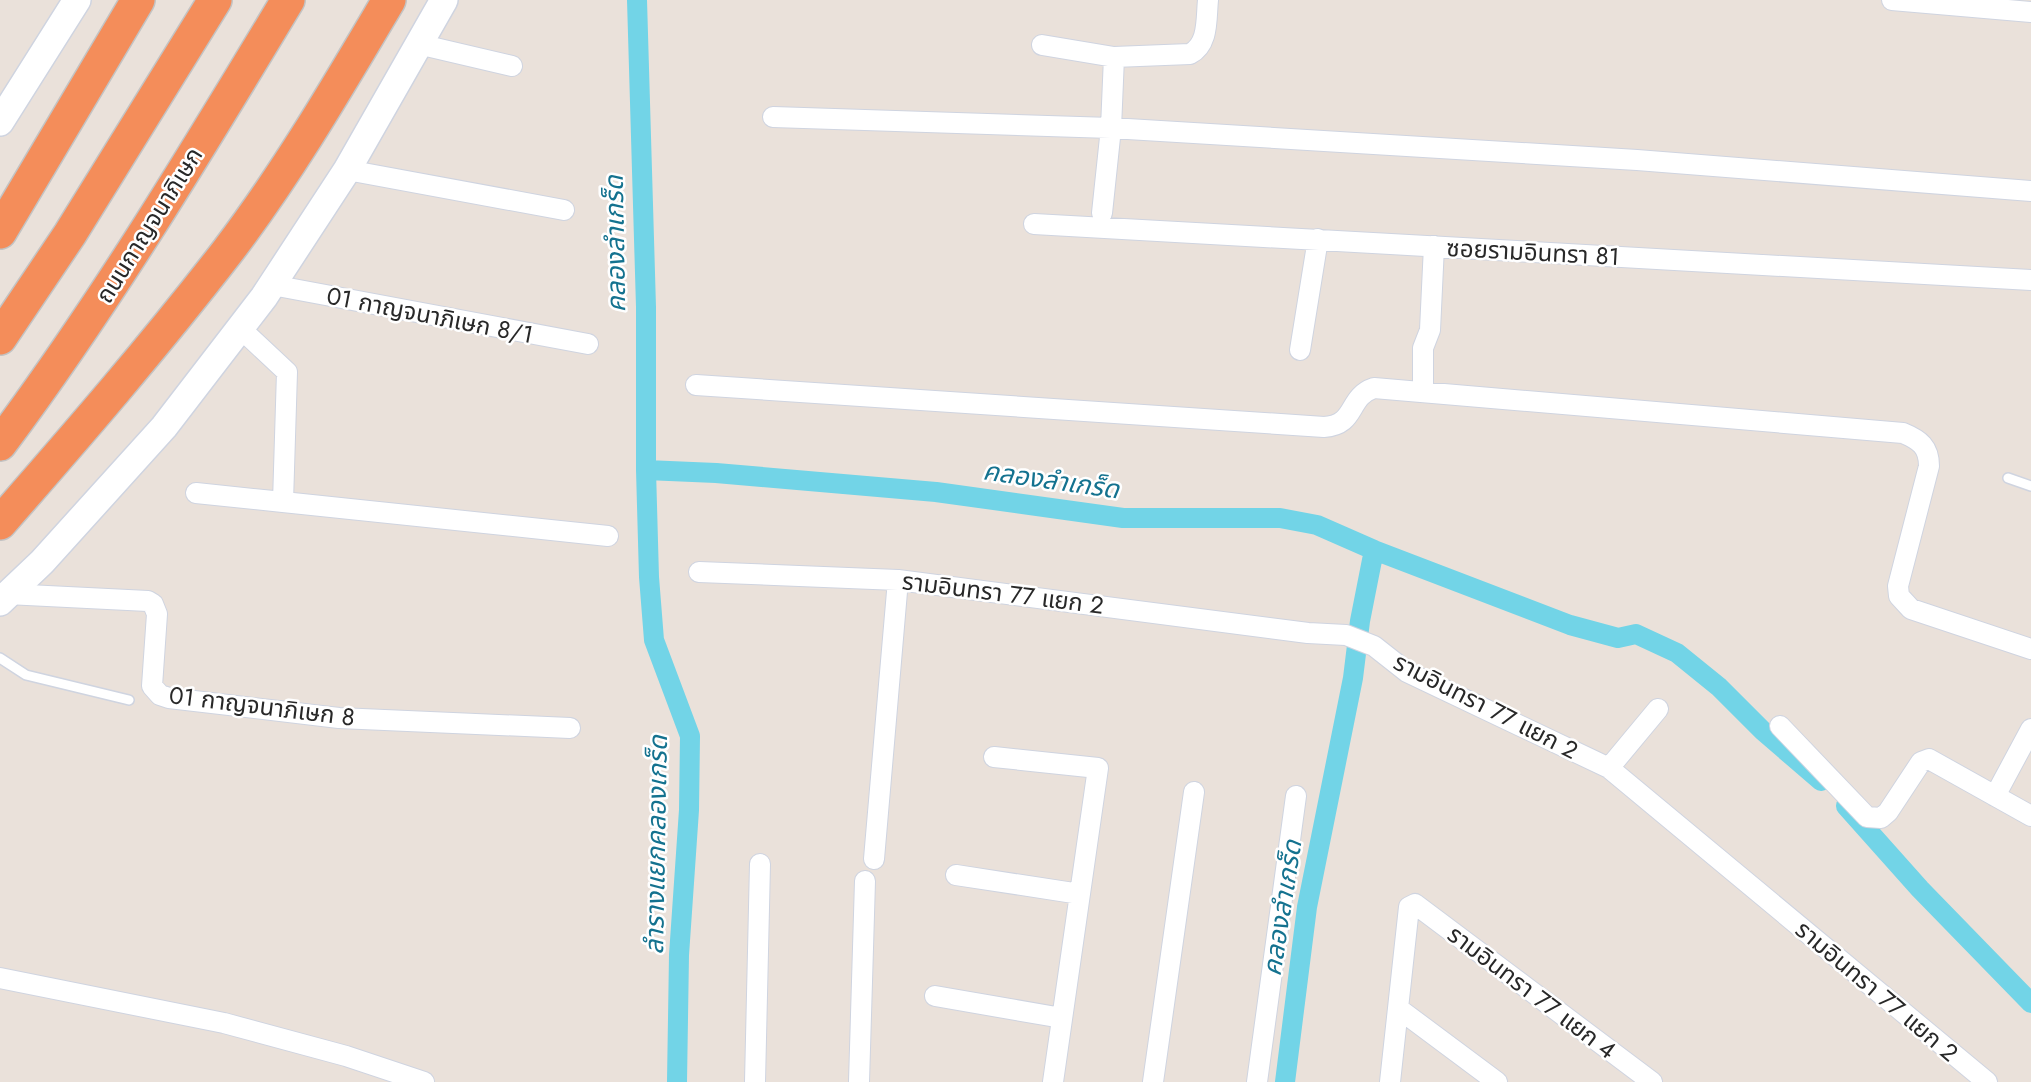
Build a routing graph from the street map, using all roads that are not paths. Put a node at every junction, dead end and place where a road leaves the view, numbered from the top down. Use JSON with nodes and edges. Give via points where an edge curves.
{"nodes":[{"id":1,"x":77,"y":0,"type":"edge"},
{"id":2,"x":138,"y":0,"type":"edge"},
{"id":3,"x":215,"y":0,"type":"edge"},
{"id":4,"x":288,"y":0,"type":"edge"},
{"id":5,"x":389,"y":0,"type":"edge"},
{"id":6,"x":444,"y":0,"type":"edge"},
{"id":7,"x":1208,"y":0,"type":"edge"},
{"id":8,"x":1892,"y":0,"type":"edge"},
{"id":9,"x":2031,"y":12,"type":"edge"},
{"id":10,"x":418,"y":44,"type":"junction"},
{"id":11,"x":1042,"y":45,"type":"dead end"},
{"id":12,"x":1114,"y":57,"type":"junction"},
{"id":13,"x":512,"y":66,"type":"dead end"},
{"id":14,"x":773,"y":117,"type":"dead end"},
{"id":15,"x":0,"y":122,"type":"edge"},
{"id":16,"x":1111,"y":128,"type":"junction"},
{"id":17,"x":347,"y":170,"type":"junction"},
{"id":18,"x":2031,"y":191,"type":"edge"},
{"id":19,"x":564,"y":210,"type":"dead end"},
{"id":20,"x":1102,"y":213,"type":"dead end"},
{"id":21,"x":1034,"y":224,"type":"dead end"},
{"id":22,"x":0,"y":232,"type":"edge"},
{"id":23,"x":1318,"y":239,"type":"junction"},
{"id":24,"x":1434,"y":246,"type":"junction"},
{"id":25,"x":2031,"y":280,"type":"edge"},
{"id":26,"x":272,"y":285,"type":"junction"},
{"id":27,"x":240,"y":328,"type":"junction"},
{"id":28,"x":0,"y":338,"type":"edge"},
{"id":29,"x":588,"y":344,"type":"dead end"},
{"id":30,"x":1300,"y":350,"type":"dead end"},
{"id":31,"x":696,"y":385,"type":"dead end"},
{"id":32,"x":1423,"y":392,"type":"junction"},
{"id":33,"x":0,"y":444,"type":"edge"},
{"id":34,"x":2008,"y":478,"type":"dead end"},
{"id":35,"x":2031,"y":486,"type":"edge"},
{"id":36,"x":196,"y":493,"type":"dead end"},
{"id":37,"x":283,"y":502,"type":"junction"},
{"id":38,"x":0,"y":523,"type":"edge"},
{"id":39,"x":608,"y":536,"type":"dead end"},
{"id":40,"x":699,"y":572,"type":"dead end"},
{"id":41,"x":898,"y":580,"type":"junction"},
{"id":42,"x":4,"y":598,"type":"edge"},
{"id":43,"x":2031,"y":649,"type":"edge"},
{"id":44,"x":0,"y":658,"type":"edge"},
{"id":45,"x":129,"y":700,"type":"dead end"},
{"id":46,"x":1658,"y":709,"type":"dead end"},
{"id":47,"x":1780,"y":726,"type":"dead end"},
{"id":48,"x":570,"y":728,"type":"dead end"},
{"id":49,"x":2031,"y":729,"type":"edge"},
{"id":50,"x":994,"y":758,"type":"dead end"},
{"id":51,"x":1609,"y":768,"type":"junction"},
{"id":52,"x":1194,"y":792,"type":"dead end"},
{"id":53,"x":1296,"y":796,"type":"dead end"},
{"id":54,"x":1995,"y":796,"type":"junction"},
{"id":55,"x":2031,"y":816,"type":"edge"},
{"id":56,"x":874,"y":859,"type":"dead end"},
{"id":57,"x":760,"y":864,"type":"dead end"},
{"id":58,"x":956,"y":875,"type":"dead end"},
{"id":59,"x":865,"y":881,"type":"dead end"},
{"id":60,"x":1080,"y":894,"type":"junction"},
{"id":61,"x":0,"y":978,"type":"edge"},
{"id":62,"x":935,"y":996,"type":"dead end"},
{"id":63,"x":1399,"y":1009,"type":"junction"},
{"id":64,"x":1062,"y":1018,"type":"junction"},
{"id":65,"x":424,"y":1082,"type":"edge"},
{"id":66,"x":755,"y":1082,"type":"edge"},
{"id":67,"x":859,"y":1082,"type":"edge"},
{"id":68,"x":1053,"y":1082,"type":"edge"},
{"id":69,"x":1153,"y":1082,"type":"edge"},
{"id":70,"x":1257,"y":1082,"type":"edge"},
{"id":71,"x":1390,"y":1082,"type":"edge"},
{"id":72,"x":1497,"y":1082,"type":"edge"},
{"id":73,"x":1652,"y":1082,"type":"edge"},
{"id":74,"x":1987,"y":1082,"type":"edge"}],
"edges":[{"from":1,"to":15,"type":"main road"},
{"from":2,"to":22,"type":"highway"},
{"from":3,"to":28,"type":"highway","via":[[70,234]]},
{"from":4,"to":33,"type":"highway","name":"ถนนกาญจนาภิเษก","via":[[122,272]]},
{"from":5,"to":38,"type":"highway","via":[[310,131],[228,250],[107,401]]},
{"from":6,"to":10,"type":"main road"},
{"from":7,"to":12,"type":"street","via":[[1204,40],[1197,50],[1175,56]]},
{"from":8,"to":9,"type":"street"},
{"from":10,"to":13,"type":"street"},
{"from":10,"to":17,"type":"main road"},
{"from":11,"to":12,"type":"street"},
{"from":12,"to":16,"type":"street"},
{"from":14,"to":16,"type":"street"},
{"from":16,"to":18,"type":"street","via":[[1637,160]]},
{"from":16,"to":20,"type":"street"},
{"from":17,"to":19,"type":"street"},
{"from":17,"to":26,"type":"main road"},
{"from":21,"to":23,"type":"street","name":"ซอยรามอินทรา 81"},
{"from":23,"to":24,"type":"street","name":"ซอยรามอินทรา 81"},
{"from":23,"to":30,"type":"street"},
{"from":24,"to":25,"type":"street","name":"ซอยรามอินทรา 81"},
{"from":24,"to":32,"type":"street","via":[[1430,330],[1423,348]]},
{"from":26,"to":27,"type":"main road"},
{"from":26,"to":29,"type":"street","name":"01 กาญจนาภิเษก 8/1"},
{"from":27,"to":37,"type":"street","via":[[288,372]]},
{"from":27,"to":42,"type":"main road","via":[[164,426],[42,562]]},
{"from":31,"to":32,"type":"street","via":[[1324,427],[1346,420],[1365,391],[1374,388]]},
{"from":32,"to":43,"type":"street","via":[[1904,433],[1925,447],[1929,466],[1898,586],[1899,596],[1911,609]]},
{"from":34,"to":35,"type":"lane"},
{"from":36,"to":37,"type":"street"},
{"from":37,"to":39,"type":"street"},
{"from":40,"to":41,"type":"street","name":"รามอินทรา 77 แยก 2"},
{"from":41,"to":51,"type":"street","name":"รามอินทรา 77 แยก 2","via":[[1308,633],[1346,634],[1374,646],[1407,672]]},
{"from":41,"to":56,"type":"street"},
{"from":42,"to":48,"type":"street","name":"01 กาญจนาภิเษก 8","via":[[153,604],[157,614],[152,686],[169,698],[339,718]]},
{"from":44,"to":45,"type":"lane","via":[[26,675]]},
{"from":46,"to":51,"type":"street"},
{"from":47,"to":54,"type":"street","via":[[1867,817],[1881,818],[1888,812],[1921,762],[1929,759]]},
{"from":49,"to":54,"type":"street"},
{"from":50,"to":60,"type":"street","via":[[1098,768]]},
{"from":51,"to":74,"type":"street","name":"รามอินทรา 77 แยก 2"},
{"from":52,"to":69,"type":"street"},
{"from":53,"to":70,"type":"street"},
{"from":54,"to":55,"type":"street"},
{"from":57,"to":66,"type":"street"},
{"from":58,"to":60,"type":"street"},
{"from":59,"to":67,"type":"street"},
{"from":60,"to":64,"type":"street"},
{"from":61,"to":65,"type":"street","via":[[224,1023]]},
{"from":62,"to":64,"type":"street"},
{"from":63,"to":71,"type":"street"},
{"from":63,"to":72,"type":"street"},
{"from":63,"to":73,"type":"street","name":"รามอินทรา 77 แยก 4","via":[[1411,904],[1415,904]]},
{"from":64,"to":68,"type":"street"}]}
